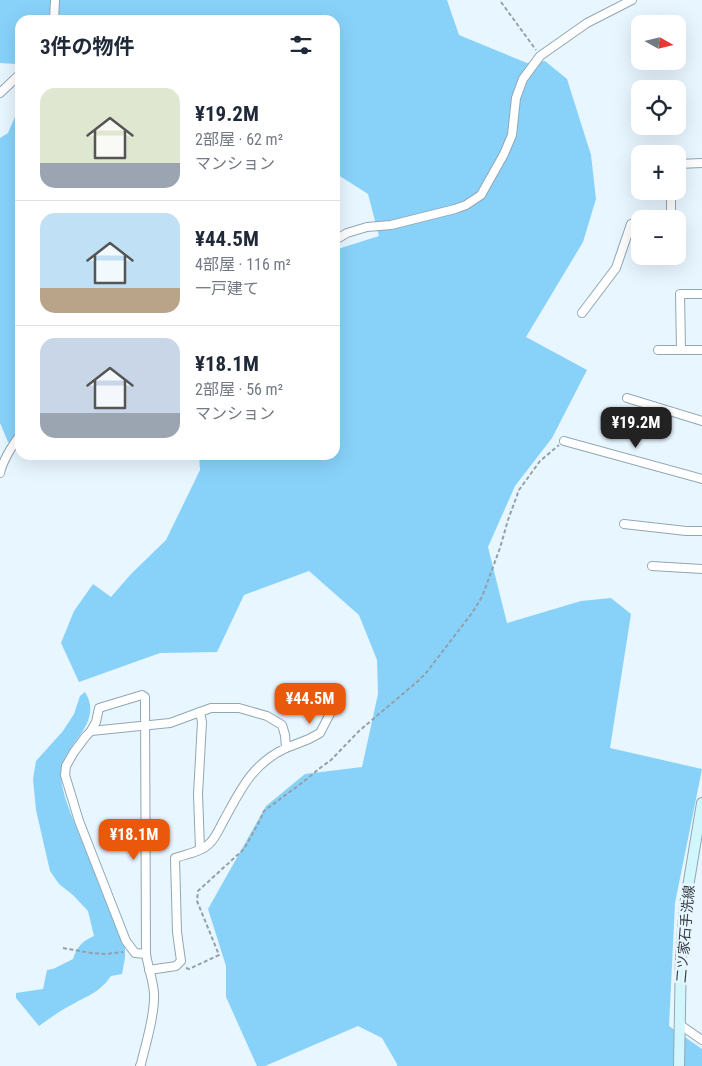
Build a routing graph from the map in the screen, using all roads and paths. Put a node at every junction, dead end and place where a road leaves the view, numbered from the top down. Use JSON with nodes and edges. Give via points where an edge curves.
{"nodes":[{"id":1,"x":55,"y":0,"type":"edge"},
{"id":2,"x":632,"y":0,"type":"edge"},
{"id":3,"x":501,"y":2,"type":"dead end"},
{"id":4,"x":54,"y":15,"type":"edge"},
{"id":5,"x":540,"y":56,"type":"junction"},
{"id":6,"x":15,"y":79,"type":"edge"},
{"id":7,"x":0,"y":93,"type":"edge"},
{"id":8,"x":702,"y":163,"type":"edge"},
{"id":9,"x":686,"y":164,"type":"edge"},
{"id":10,"x":631,"y":224,"type":"edge"},
{"id":11,"x":340,"y":237,"type":"edge"},
{"id":12,"x":702,"y":294,"type":"edge"},
{"id":13,"x":582,"y":313,"type":"dead end"},
{"id":14,"x":658,"y":350,"type":"dead end"},
{"id":15,"x":681,"y":350,"type":"junction"},
{"id":16,"x":702,"y":350,"type":"edge"},
{"id":17,"x":627,"y":398,"type":"dead end"},
{"id":18,"x":702,"y":421,"type":"edge"},
{"id":19,"x":564,"y":441,"type":"joint"},
{"id":20,"x":15,"y":443,"type":"edge"},
{"id":21,"x":0,"y":473,"type":"edge"},
{"id":22,"x":702,"y":479,"type":"edge"},
{"id":23,"x":624,"y":524,"type":"dead end"},
{"id":24,"x":702,"y":531,"type":"edge"},
{"id":25,"x":652,"y":566,"type":"dead end"},
{"id":26,"x":702,"y":569,"type":"edge"},
{"id":27,"x":335,"y":704,"type":"dead end"},
{"id":28,"x":200,"y":712,"type":"junction"},
{"id":29,"x":146,"y":726,"type":"junction"},
{"id":30,"x":91,"y":731,"type":"junction"},
{"id":31,"x":286,"y":748,"type":"junction"},
{"id":32,"x":702,"y":802,"type":"edge"},
{"id":33,"x":200,"y":849,"type":"junction"},
{"id":34,"x":63,"y":948,"type":"dead end"},
{"id":35,"x":135,"y":953,"type":"junction"},
{"id":36,"x":146,"y":954,"type":"junction"},
{"id":37,"x":179,"y":964,"type":"junction"},
{"id":38,"x":149,"y":970,"type":"junction"},
{"id":39,"x":679,"y":1024,"type":"junction"},
{"id":40,"x":702,"y":1040,"type":"edge"},
{"id":41,"x":140,"y":1066,"type":"edge"},
{"id":42,"x":679,"y":1066,"type":"edge"}],
"edges":[{"from":1,"to":4,"type":"street"},
{"from":2,"to":5,"type":"street","via":[[587,23]]},
{"from":3,"to":5,"type":"path"},
{"from":5,"to":11,"type":"street","via":[[523,79],[516,98],[512,135],[481,195],[466,206],[391,225],[367,227]]},
{"from":6,"to":7,"type":"street"},
{"from":8,"to":9,"type":"street"},
{"from":10,"to":13,"type":"street","via":[[616,268]]},
{"from":12,"to":15,"type":"street","via":[[680,294]]},
{"from":14,"to":15,"type":"street"},
{"from":15,"to":16,"type":"street"},
{"from":17,"to":18,"type":"street"},
{"from":19,"to":22,"type":"street"},
{"from":19,"to":37,"type":"path","via":[[540,462],[519,490],[482,598],[426,673],[331,760],[264,811],[244,848],[198,891],[197,901],[219,955],[189,969]]},
{"from":20,"to":21,"type":"street"},
{"from":23,"to":24,"type":"street"},
{"from":25,"to":26,"type":"street"},
{"from":27,"to":31,"type":"street","via":[[320,733]]},
{"from":28,"to":29,"type":"street","via":[[170,724]]},
{"from":28,"to":31,"type":"street","via":[[228,707],[268,716],[282,725]]},
{"from":28,"to":33,"type":"street"},
{"from":29,"to":30,"type":"street"},
{"from":29,"to":30,"type":"street","via":[[146,700],[142,695],[99,708]]},
{"from":29,"to":36,"type":"street"},
{"from":30,"to":35,"type":"street","via":[[74,752],[65,775],[78,821],[126,941]]},
{"from":31,"to":33,"type":"street","via":[[252,772],[210,844]]},
{"from":32,"to":39,"type":"street","name":"二ツ家石手洗線","via":[[685,905]]},
{"from":33,"to":37,"type":"street","via":[[175,858]]},
{"from":34,"to":35,"type":"path","via":[[91,953]]},
{"from":35,"to":36,"type":"street"},
{"from":36,"to":38,"type":"street"},
{"from":37,"to":38,"type":"street"},
{"from":38,"to":41,"type":"street","via":[[154,996]]},
{"from":39,"to":40,"type":"street"},
{"from":39,"to":42,"type":"street","name":"二ツ家石手洗線"}]}
